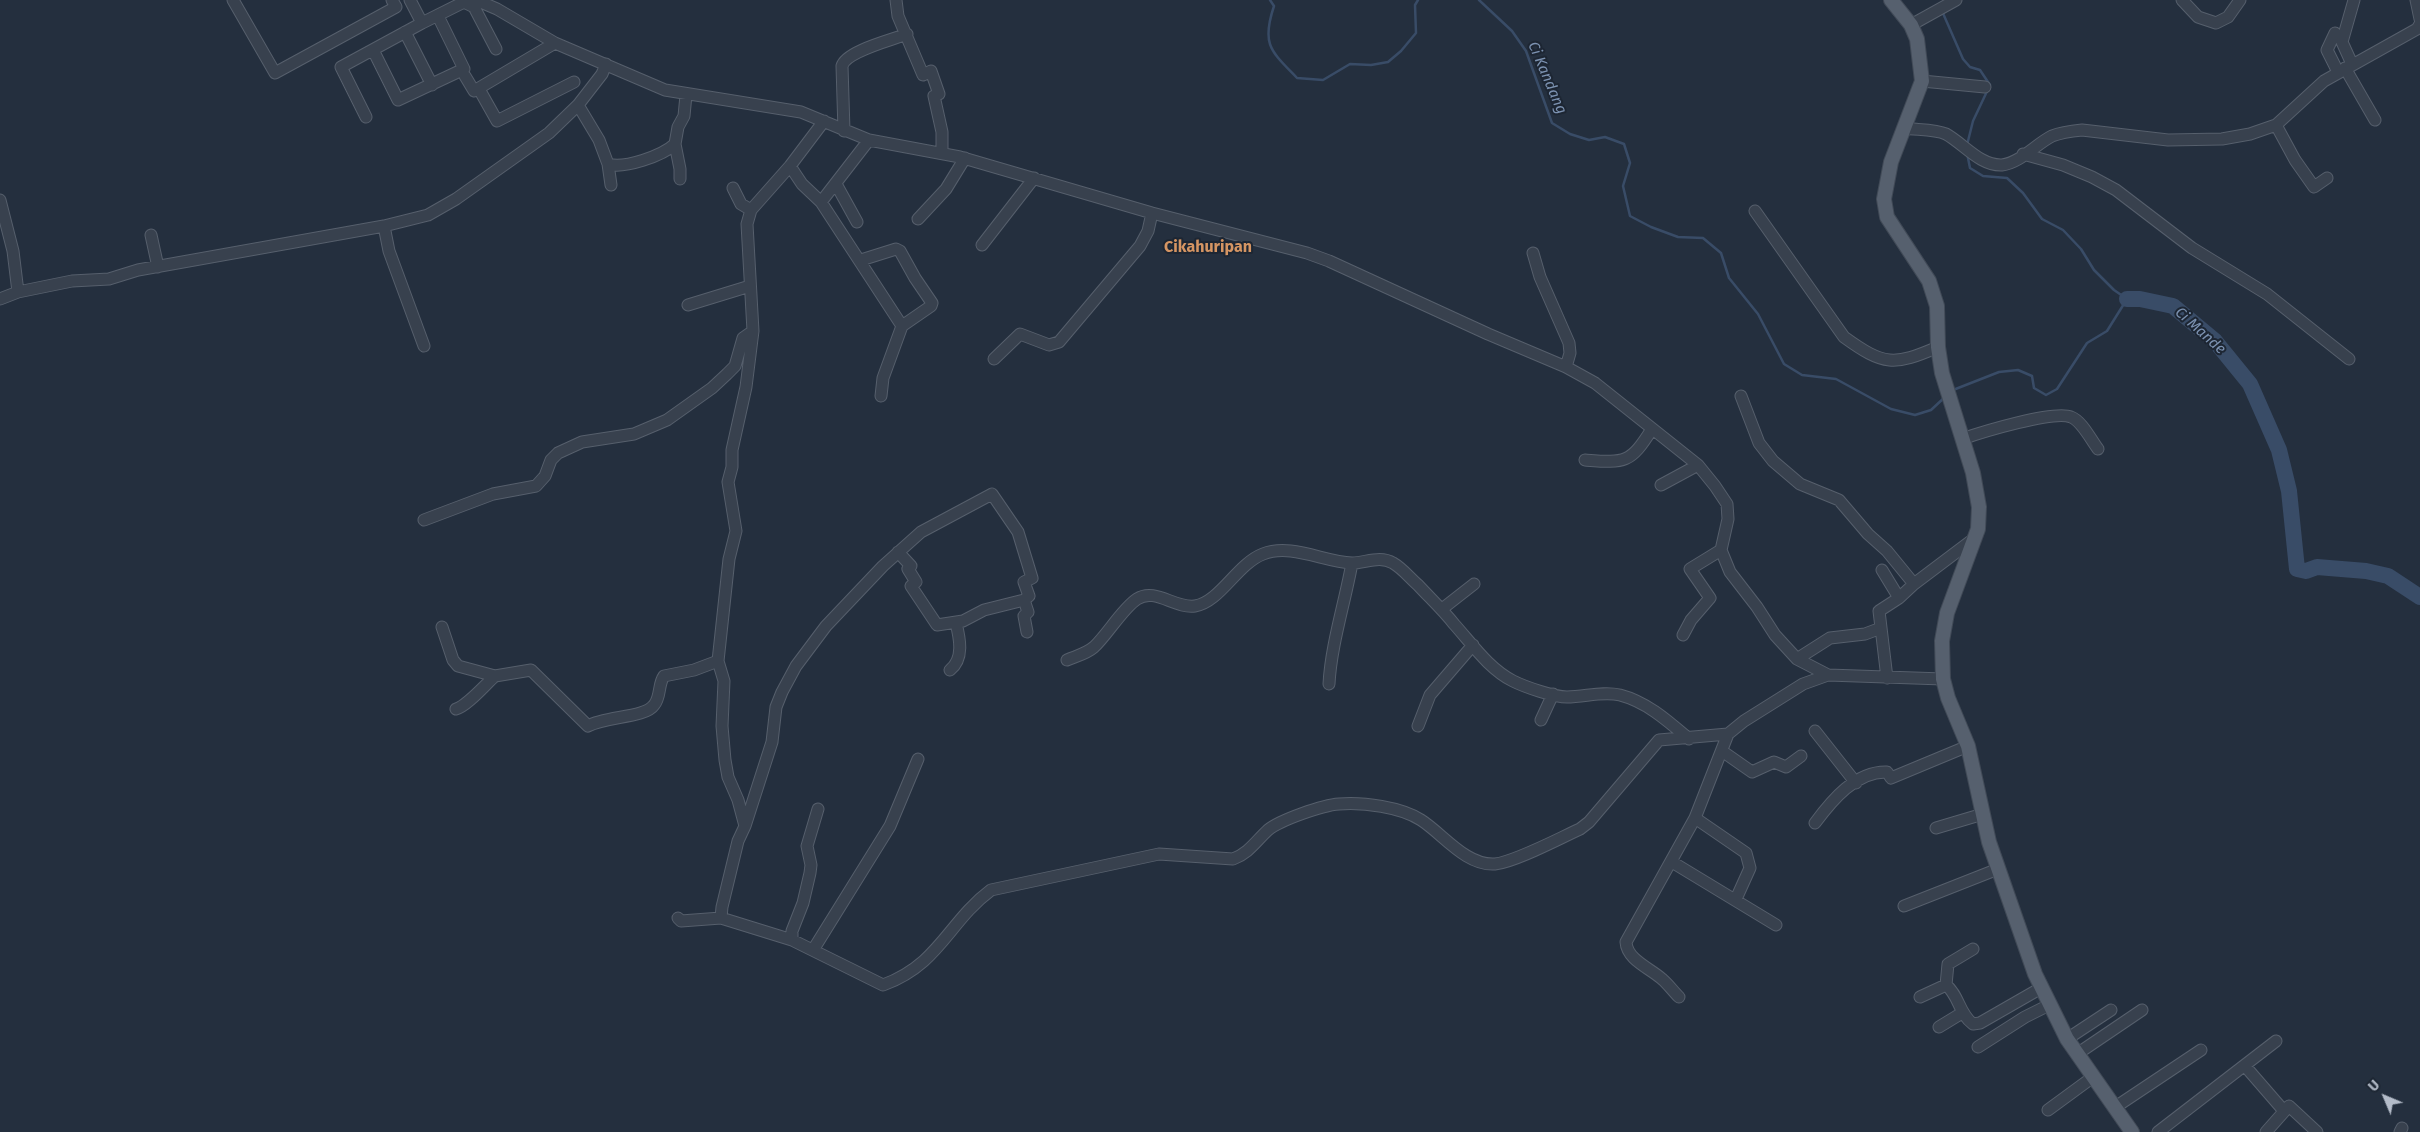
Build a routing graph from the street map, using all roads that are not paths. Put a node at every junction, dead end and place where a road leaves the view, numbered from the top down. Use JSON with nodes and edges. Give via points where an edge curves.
{"nodes":[{"id":1,"x":233,"y":0,"type":"edge"},
{"id":2,"x":392,"y":0,"type":"edge"},
{"id":3,"x":410,"y":0,"type":"edge"},
{"id":4,"x":476,"y":0,"type":"edge"},
{"id":5,"x":896,"y":0,"type":"edge"},
{"id":6,"x":1892,"y":0,"type":"edge"},
{"id":7,"x":2182,"y":0,"type":"edge"},
{"id":8,"x":2240,"y":0,"type":"edge"},
{"id":9,"x":2354,"y":0,"type":"edge"},
{"id":10,"x":2416,"y":0,"type":"edge"},
{"id":11,"x":1951,"y":3,"type":"edge"},
{"id":12,"x":438,"y":16,"type":"junction"},
{"id":13,"x":2420,"y":18,"type":"edge"},
{"id":14,"x":422,"y":24,"type":"junction"},
{"id":15,"x":2420,"y":24,"type":"edge"},
{"id":16,"x":1911,"y":25,"type":"junction"},
{"id":17,"x":405,"y":32,"type":"junction"},
{"id":18,"x":2335,"y":33,"type":"dead end"},
{"id":19,"x":907,"y":34,"type":"junction"},
{"id":20,"x":555,"y":43,"type":"junction"},
{"id":21,"x":496,"y":49,"type":"dead end"},
{"id":22,"x":373,"y":50,"type":"junction"},
{"id":23,"x":606,"y":64,"type":"junction"},
{"id":24,"x":2345,"y":68,"type":"junction"},
{"id":25,"x":465,"y":76,"type":"dead end"},
{"id":26,"x":1922,"y":81,"type":"junction"},
{"id":27,"x":574,"y":82,"type":"dead end"},
{"id":28,"x":432,"y":85,"type":"junction"},
{"id":29,"x":1985,"y":87,"type":"dead end"},
{"id":30,"x":479,"y":89,"type":"junction"},
{"id":31,"x":686,"y":95,"type":"junction"},
{"id":32,"x":578,"y":105,"type":"junction"},
{"id":33,"x":366,"y":116,"type":"dead end"},
{"id":34,"x":2375,"y":120,"type":"dead end"},
{"id":35,"x":824,"y":121,"type":"junction"},
{"id":36,"x":2276,"y":125,"type":"junction"},
{"id":37,"x":1904,"y":128,"type":"junction"},
{"id":38,"x":844,"y":131,"type":"junction"},
{"id":39,"x":869,"y":140,"type":"junction"},
{"id":40,"x":675,"y":144,"type":"junction"},
{"id":41,"x":942,"y":153,"type":"junction"},
{"id":42,"x":2023,"y":154,"type":"junction"},
{"id":43,"x":965,"y":158,"type":"junction"},
{"id":44,"x":608,"y":164,"type":"junction"},
{"id":45,"x":790,"y":166,"type":"junction"},
{"id":46,"x":1034,"y":178,"type":"junction"},
{"id":47,"x":2327,"y":178,"type":"dead end"},
{"id":48,"x":680,"y":179,"type":"dead end"},
{"id":49,"x":836,"y":184,"type":"junction"},
{"id":50,"x":611,"y":185,"type":"dead end"},
{"id":51,"x":733,"y":188,"type":"dead end"},
{"id":52,"x":0,"y":200,"type":"edge"},
{"id":53,"x":821,"y":202,"type":"junction"},
{"id":54,"x":750,"y":210,"type":"junction"},
{"id":55,"x":1755,"y":211,"type":"dead end"},
{"id":56,"x":1152,"y":213,"type":"junction"},
{"id":57,"x":918,"y":219,"type":"dead end"},
{"id":58,"x":857,"y":222,"type":"dead end"},
{"id":59,"x":384,"y":226,"type":"junction"},
{"id":60,"x":151,"y":235,"type":"dead end"},
{"id":61,"x":982,"y":245,"type":"dead end"},
{"id":62,"x":1533,"y":253,"type":"dead end"},
{"id":63,"x":861,"y":260,"type":"junction"},
{"id":64,"x":158,"y":267,"type":"junction"},
{"id":65,"x":750,"y":286,"type":"junction"},
{"id":66,"x":18,"y":292,"type":"junction"},
{"id":67,"x":0,"y":300,"type":"edge"},
{"id":68,"x":688,"y":305,"type":"dead end"},
{"id":69,"x":902,"y":326,"type":"junction"},
{"id":70,"x":753,"y":331,"type":"junction"},
{"id":71,"x":424,"y":346,"type":"dead end"},
{"id":72,"x":1938,"y":347,"type":"junction"},
{"id":73,"x":994,"y":359,"type":"dead end"},
{"id":74,"x":2349,"y":359,"type":"dead end"},
{"id":75,"x":1566,"y":367,"type":"junction"},
{"id":76,"x":881,"y":396,"type":"dead end"},
{"id":77,"x":1742,"y":396,"type":"dead end"},
{"id":78,"x":1652,"y":429,"type":"junction"},
{"id":79,"x":1962,"y":439,"type":"junction"},
{"id":80,"x":2098,"y":449,"type":"dead end"},
{"id":81,"x":1585,"y":460,"type":"dead end"},
{"id":82,"x":1698,"y":465,"type":"junction"},
{"id":83,"x":1661,"y":485,"type":"dead end"},
{"id":84,"x":424,"y":520,"type":"dead end"},
{"id":85,"x":1975,"y":538,"type":"junction"},
{"id":86,"x":1722,"y":544,"type":"junction"},
{"id":87,"x":898,"y":552,"type":"junction"},
{"id":88,"x":1352,"y":563,"type":"junction"},
{"id":89,"x":1882,"y":570,"type":"dead end"},
{"id":90,"x":1474,"y":584,"type":"dead end"},
{"id":91,"x":1914,"y":584,"type":"junction"},
{"id":92,"x":1899,"y":598,"type":"junction"},
{"id":93,"x":1024,"y":600,"type":"junction"},
{"id":94,"x":1442,"y":609,"type":"junction"},
{"id":95,"x":956,"y":623,"type":"junction"},
{"id":96,"x":442,"y":627,"type":"dead end"},
{"id":97,"x":1881,"y":628,"type":"junction"},
{"id":98,"x":1027,"y":632,"type":"dead end"},
{"id":99,"x":1683,"y":635,"type":"dead end"},
{"id":100,"x":1473,"y":645,"type":"junction"},
{"id":101,"x":1797,"y":659,"type":"junction"},
{"id":102,"x":1067,"y":660,"type":"dead end"},
{"id":103,"x":718,"y":661,"type":"junction"},
{"id":104,"x":950,"y":670,"type":"dead end"},
{"id":105,"x":1828,"y":675,"type":"junction"},
{"id":106,"x":495,"y":676,"type":"junction"},
{"id":107,"x":1887,"y":678,"type":"junction"},
{"id":108,"x":1943,"y":679,"type":"junction"},
{"id":109,"x":1329,"y":684,"type":"dead end"},
{"id":110,"x":1553,"y":694,"type":"junction"},
{"id":111,"x":456,"y":709,"type":"dead end"},
{"id":112,"x":1541,"y":720,"type":"dead end"},
{"id":113,"x":1418,"y":726,"type":"dead end"},
{"id":114,"x":1815,"y":731,"type":"dead end"},
{"id":115,"x":1728,"y":734,"type":"junction"},
{"id":116,"x":1689,"y":739,"type":"junction"},
{"id":117,"x":1968,"y":746,"type":"junction"},
{"id":118,"x":1722,"y":751,"type":"junction"},
{"id":119,"x":1801,"y":756,"type":"dead end"},
{"id":120,"x":918,"y":760,"type":"dead end"},
{"id":121,"x":1856,"y":782,"type":"junction"},
{"id":122,"x":818,"y":809,"type":"dead end"},
{"id":123,"x":1983,"y":814,"type":"junction"},
{"id":124,"x":1695,"y":818,"type":"junction"},
{"id":125,"x":1815,"y":823,"type":"dead end"},
{"id":126,"x":745,"y":826,"type":"junction"},
{"id":127,"x":1936,"y":828,"type":"dead end"},
{"id":128,"x":1672,"y":862,"type":"junction"},
{"id":129,"x":1998,"y":869,"type":"junction"},
{"id":130,"x":1736,"y":899,"type":"junction"},
{"id":131,"x":1904,"y":906,"type":"dead end"},
{"id":132,"x":678,"y":918,"type":"dead end"},
{"id":133,"x":721,"y":918,"type":"junction"},
{"id":134,"x":1776,"y":925,"type":"dead end"},
{"id":135,"x":792,"y":940,"type":"junction"},
{"id":136,"x":1973,"y":949,"type":"dead end"},
{"id":137,"x":813,"y":950,"type":"junction"},
{"id":138,"x":1946,"y":985,"type":"junction"},
{"id":139,"x":2041,"y":988,"type":"junction"},
{"id":140,"x":1679,"y":997,"type":"dead end"},
{"id":141,"x":1920,"y":997,"type":"dead end"},
{"id":142,"x":2049,"y":1005,"type":"junction"},
{"id":143,"x":2111,"y":1010,"type":"dead end"},
{"id":144,"x":2142,"y":1010,"type":"dead end"},
{"id":145,"x":1962,"y":1013,"type":"junction"},
{"id":146,"x":1939,"y":1027,"type":"dead end"},
{"id":147,"x":2067,"y":1039,"type":"junction"},
{"id":148,"x":2276,"y":1041,"type":"dead end"},
{"id":149,"x":1978,"y":1047,"type":"dead end"},
{"id":150,"x":2201,"y":1050,"type":"dead end"},
{"id":151,"x":2076,"y":1054,"type":"junction"},
{"id":152,"x":2245,"y":1066,"type":"junction"},
{"id":153,"x":2093,"y":1078,"type":"junction"},
{"id":154,"x":2114,"y":1108,"type":"junction"},
{"id":155,"x":2048,"y":1110,"type":"dead end"},
{"id":156,"x":2284,"y":1111,"type":"junction"},
{"id":157,"x":2132,"y":1132,"type":"edge"},
{"id":158,"x":2158,"y":1132,"type":"edge"},
{"id":159,"x":2266,"y":1132,"type":"edge"},
{"id":160,"x":2317,"y":1132,"type":"edge"}],
"edges":[{"from":1,"to":2,"type":"street","via":[[275,73],[396,7]]},
{"from":3,"to":14,"type":"street"},
{"from":4,"to":20,"type":"street"},
{"from":5,"to":19,"type":"street","via":[[898,16]]},
{"from":6,"to":16,"type":"main road"},
{"from":7,"to":8,"type":"street","via":[[2198,17],[2216,22],[2228,17]]},
{"from":9,"to":24,"type":"street","via":[[2342,42]]},
{"from":10,"to":13,"type":"street"},
{"from":11,"to":16,"type":"street"},
{"from":12,"to":14,"type":"street"},
{"from":12,"to":21,"type":"street","via":[[464,2],[474,7]]},
{"from":12,"to":28,"type":"street","via":[[464,69]]},
{"from":14,"to":17,"type":"street"},
{"from":15,"to":24,"type":"street","via":[[2417,29]]},
{"from":16,"to":26,"type":"main road","via":[[1918,39]]},
{"from":17,"to":22,"type":"street"},
{"from":17,"to":28,"type":"street"},
{"from":18,"to":24,"type":"street","via":[[2327,50]]},
{"from":19,"to":38,"type":"street","via":[[844,60]]},
{"from":19,"to":41,"type":"street","via":[[923,74],[932,71],[939,94],[934,96],[942,132]]},
{"from":20,"to":23,"type":"street"},
{"from":20,"to":30,"type":"street"},
{"from":22,"to":28,"type":"street","via":[[398,100]]},
{"from":22,"to":33,"type":"street","via":[[341,67]]},
{"from":23,"to":31,"type":"street","via":[[648,84]]},
{"from":23,"to":32,"type":"street"},
{"from":24,"to":34,"type":"street"},
{"from":24,"to":36,"type":"street","via":[[2310,92]]},
{"from":25,"to":30,"type":"street","via":[[474,91]]},
{"from":26,"to":29,"type":"street"},
{"from":26,"to":37,"type":"main road"},
{"from":27,"to":30,"type":"street","via":[[497,121]]},
{"from":31,"to":35,"type":"street","via":[[782,107]]},
{"from":31,"to":40,"type":"street","via":[[684,116]]},
{"from":32,"to":44,"type":"street"},
{"from":32,"to":59,"type":"street","via":[[549,133],[456,200],[428,215]]},
{"from":35,"to":38,"type":"street"},
{"from":35,"to":45,"type":"street"},
{"from":36,"to":42,"type":"street","via":[[2222,139],[2168,140],[2069,131],[2050,137]]},
{"from":36,"to":47,"type":"street","via":[[2314,187]]},
{"from":37,"to":42,"type":"street","via":[[1944,133],[1981,159],[1996,165],[2005,165]]},
{"from":37,"to":72,"type":"main road","via":[[1891,162],[1884,206],[1886,217],[1929,281],[1937,306]]},
{"from":38,"to":39,"type":"street"},
{"from":39,"to":41,"type":"street"},
{"from":39,"to":49,"type":"street"},
{"from":40,"to":44,"type":"street","via":[[626,166]]},
{"from":40,"to":48,"type":"street"},
{"from":41,"to":43,"type":"street"},
{"from":42,"to":74,"type":"street","via":[[2064,165],[2116,190],[2192,248],[2267,294]]},
{"from":43,"to":46,"type":"street"},
{"from":43,"to":57,"type":"street","via":[[946,189]]},
{"from":44,"to":50,"type":"street"},
{"from":45,"to":53,"type":"street","via":[[802,184]]},
{"from":45,"to":54,"type":"street"},
{"from":46,"to":56,"type":"street"},
{"from":46,"to":61,"type":"street"},
{"from":49,"to":53,"type":"street"},
{"from":49,"to":58,"type":"street"},
{"from":51,"to":54,"type":"street","via":[[741,204]]},
{"from":52,"to":66,"type":"street","via":[[13,251]]},
{"from":53,"to":63,"type":"street"},
{"from":54,"to":65,"type":"street","via":[[747,224]]},
{"from":55,"to":72,"type":"street","via":[[1844,337],[1856,346],[1892,362]]},
{"from":56,"to":73,"type":"street","via":[[1140,246],[1059,342],[1049,345],[1020,334]]},
{"from":56,"to":75,"type":"street","via":[[1329,260]]},
{"from":59,"to":64,"type":"street"},
{"from":59,"to":71,"type":"street","via":[[389,251]]},
{"from":60,"to":64,"type":"street"},
{"from":62,"to":75,"type":"street","via":[[1540,278],[1569,343]]},
{"from":63,"to":69,"type":"street"},
{"from":63,"to":69,"type":"street","via":[[896,249],[903,254],[932,303]]},
{"from":64,"to":66,"type":"street","via":[[109,279],[72,281]]},
{"from":65,"to":68,"type":"street"},
{"from":65,"to":70,"type":"street"},
{"from":66,"to":67,"type":"street"},
{"from":69,"to":76,"type":"street","via":[[883,378]]},
{"from":70,"to":84,"type":"street","via":[[743,338],[735,366],[712,388],[667,420],[634,434],[582,442],[551,460],[545,476],[536,486],[493,494]]},
{"from":70,"to":103,"type":"street","via":[[728,482],[736,531],[729,559]]},
{"from":72,"to":79,"type":"main road","via":[[1946,392]]},
{"from":75,"to":78,"type":"street","via":[[1596,383]]},
{"from":77,"to":91,"type":"street","via":[[1759,443],[1774,461],[1800,484],[1839,500]]},
{"from":78,"to":81,"type":"street","via":[[1633,456],[1613,462]]},
{"from":78,"to":82,"type":"street"},
{"from":79,"to":80,"type":"street","via":[[1997,427],[2066,415],[2078,421]]},
{"from":79,"to":85,"type":"main road","via":[[1979,506]]},
{"from":82,"to":83,"type":"street"},
{"from":82,"to":86,"type":"street","via":[[1727,504],[1728,519]]},
{"from":85,"to":91,"type":"street"},
{"from":85,"to":108,"type":"main road","via":[[1947,613],[1942,641]]},
{"from":86,"to":99,"type":"street","via":[[1690,569],[1710,598]]},
{"from":86,"to":101,"type":"street","via":[[1730,572],[1775,635]]},
{"from":87,"to":93,"type":"street","via":[[921,532],[992,494],[1018,532],[1023,547],[1032,578],[1024,582],[1030,596]]},
{"from":87,"to":95,"type":"street","via":[[911,566],[908,569],[916,582],[911,586],[937,625]]},
{"from":87,"to":126,"type":"street","via":[[826,626],[788,678],[776,707],[772,742]]},
{"from":88,"to":94,"type":"street","via":[[1392,562]]},
{"from":88,"to":102,"type":"street","via":[[1294,552],[1262,554],[1217,593],[1194,607],[1158,597],[1137,599],[1093,648]]},
{"from":88,"to":109,"type":"street","via":[[1330,661]]},
{"from":89,"to":92,"type":"street"},
{"from":90,"to":94,"type":"street"},
{"from":91,"to":92,"type":"street"},
{"from":92,"to":97,"type":"street","via":[[1879,611]]},
{"from":93,"to":95,"type":"street","via":[[984,610]]},
{"from":93,"to":98,"type":"street","via":[[1028,612],[1024,616]]},
{"from":94,"to":100,"type":"street"},
{"from":95,"to":104,"type":"street","via":[[960,655],[956,666]]},
{"from":96,"to":106,"type":"street","via":[[458,666]]},
{"from":97,"to":101,"type":"street","via":[[1865,634],[1830,638]]},
{"from":97,"to":107,"type":"street"},
{"from":100,"to":110,"type":"street","via":[[1504,676]]},
{"from":100,"to":113,"type":"street","via":[[1430,695]]},
{"from":101,"to":105,"type":"street"},
{"from":103,"to":106,"type":"street","via":[[664,676],[659,696],[646,713],[614,717],[588,726],[531,670]]},
{"from":103,"to":126,"type":"street","via":[[724,681],[722,726],[725,760]]},
{"from":105,"to":107,"type":"street"},
{"from":105,"to":115,"type":"street","via":[[1803,684]]},
{"from":106,"to":111,"type":"street","via":[[472,695],[468,703]]},
{"from":107,"to":108,"type":"street"},
{"from":108,"to":117,"type":"main road"},
{"from":110,"to":112,"type":"street"},
{"from":110,"to":116,"type":"street","via":[[1564,697],[1603,693],[1620,695],[1657,712]]},
{"from":114,"to":121,"type":"street"},
{"from":115,"to":116,"type":"street"},
{"from":115,"to":118,"type":"street"},
{"from":116,"to":137,"type":"street","via":[[1662,739],[1657,742],[1596,815],[1580,829],[1496,864],[1474,859],[1421,820],[1406,813],[1391,808],[1339,804],[1284,820],[1243,856],[1234,859],[1159,854],[992,890],[973,905],[923,963],[900,979],[883,985]]},
{"from":117,"to":121,"type":"street","via":[[1891,778],[1887,772],[1876,771]]},
{"from":117,"to":123,"type":"main road"},
{"from":118,"to":119,"type":"street","via":[[1752,772],[1774,762],[1786,767]]},
{"from":118,"to":124,"type":"street"},
{"from":120,"to":137,"type":"street","via":[[890,826]]},
{"from":121,"to":125,"type":"street","via":[[1829,804]]},
{"from":122,"to":135,"type":"street","via":[[807,846],[812,865]]},
{"from":123,"to":127,"type":"street"},
{"from":123,"to":129,"type":"main road"},
{"from":124,"to":128,"type":"street"},
{"from":124,"to":130,"type":"street","via":[[1746,853],[1750,868]]},
{"from":126,"to":133,"type":"street","via":[[738,841]]},
{"from":128,"to":130,"type":"street"},
{"from":128,"to":140,"type":"street","via":[[1628,937],[1626,949]]},
{"from":129,"to":131,"type":"street"},
{"from":129,"to":139,"type":"main road"},
{"from":130,"to":134,"type":"street"},
{"from":132,"to":133,"type":"street","via":[[681,921]]},
{"from":133,"to":135,"type":"street"},
{"from":135,"to":137,"type":"street"},
{"from":136,"to":138,"type":"street","via":[[1948,964]]},
{"from":138,"to":141,"type":"street"},
{"from":138,"to":145,"type":"street","via":[[1953,992]]},
{"from":139,"to":142,"type":"main road"},
{"from":139,"to":145,"type":"street","via":[[1980,1023],[1973,1024]]},
{"from":142,"to":147,"type":"main road"},
{"from":142,"to":149,"type":"street"},
{"from":143,"to":147,"type":"street"},
{"from":144,"to":151,"type":"street"},
{"from":145,"to":146,"type":"street"},
{"from":147,"to":151,"type":"main road"},
{"from":148,"to":152,"type":"street"},
{"from":150,"to":154,"type":"street"},
{"from":151,"to":153,"type":"main road"},
{"from":152,"to":156,"type":"street"},
{"from":152,"to":158,"type":"street"},
{"from":153,"to":154,"type":"main road"},
{"from":153,"to":155,"type":"street"},
{"from":154,"to":157,"type":"main road"},
{"from":156,"to":159,"type":"street"},
{"from":156,"to":160,"type":"street","via":[[2290,1106]]}]}
